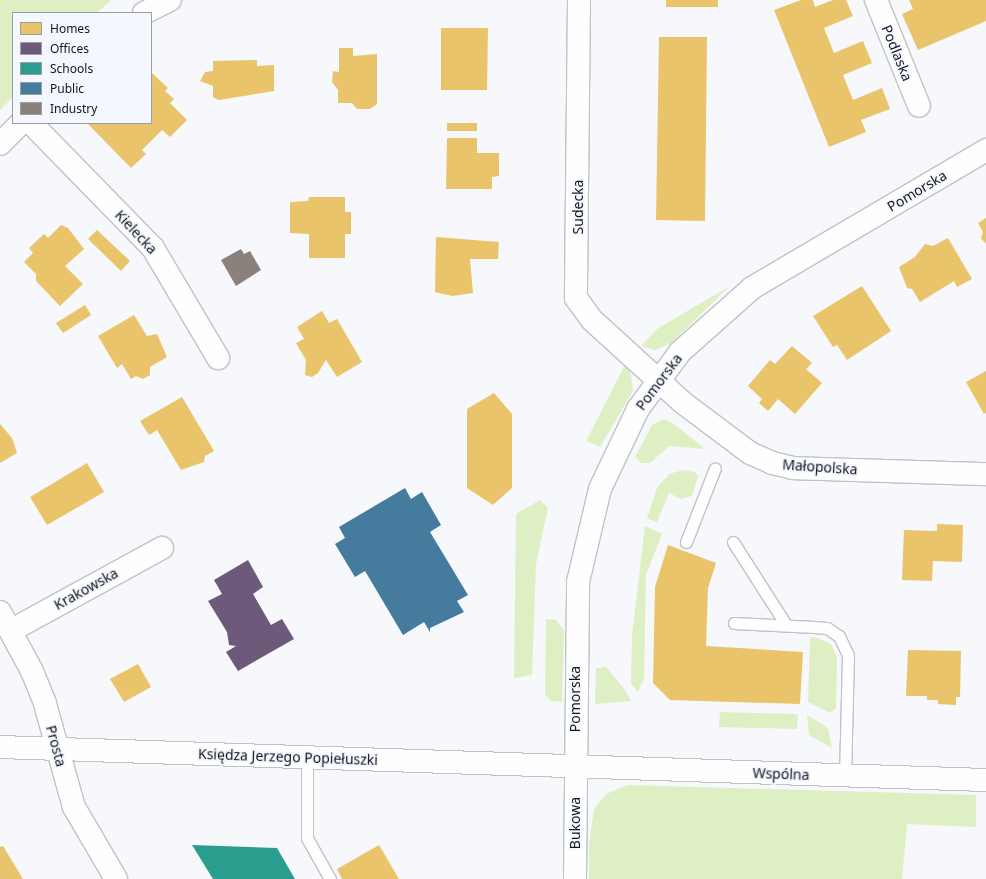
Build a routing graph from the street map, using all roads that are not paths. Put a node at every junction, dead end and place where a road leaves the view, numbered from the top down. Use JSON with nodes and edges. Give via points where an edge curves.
{"nodes":[{"id":1,"x":170,"y":0,"type":"edge"},
{"id":2,"x":579,"y":0,"type":"edge"},
{"id":3,"x":876,"y":0,"type":"edge"},
{"id":4,"x":146,"y":12,"type":"edge"},
{"id":5,"x":919,"y":106,"type":"dead end"},
{"id":6,"x":20,"y":124,"type":"edge"},
{"id":7,"x":32,"y":124,"type":"edge"},
{"id":8,"x":0,"y":144,"type":"edge"},
{"id":9,"x":986,"y":150,"type":"edge"},
{"id":10,"x":218,"y":358,"type":"dead end"},
{"id":11,"x":660,"y":378,"type":"junction"},
{"id":12,"x":715,"y":468,"type":"dead end"},
{"id":13,"x":986,"y":474,"type":"edge"},
{"id":14,"x":686,"y":542,"type":"dead end"},
{"id":15,"x":733,"y":542,"type":"dead end"},
{"id":16,"x":162,"y":548,"type":"dead end"},
{"id":17,"x":0,"y":612,"type":"edge"},
{"id":18,"x":734,"y":623,"type":"dead end"},
{"id":19,"x":786,"y":625,"type":"junction"},
{"id":20,"x":12,"y":630,"type":"junction"},
{"id":21,"x":0,"y":747,"type":"edge"},
{"id":22,"x":57,"y":750,"type":"junction"},
{"id":23,"x":307,"y":757,"type":"junction"},
{"id":24,"x":575,"y":767,"type":"junction"},
{"id":25,"x":845,"y":775,"type":"junction"},
{"id":26,"x":986,"y":780,"type":"edge"},
{"id":27,"x":116,"y":879,"type":"edge"},
{"id":28,"x":330,"y":879,"type":"edge"},
{"id":29,"x":575,"y":879,"type":"edge"}],
"edges":[{"from":1,"to":4,"type":"street"},
{"from":2,"to":11,"type":"street","name":"Sudecka","via":[[576,298],[592,320]]},
{"from":3,"to":5,"type":"street","name":"Podlaska"},
{"from":6,"to":8,"type":"street"},
{"from":7,"to":10,"type":"street","name":"Kielecka","via":[[154,248]]},
{"from":9,"to":11,"type":"street","name":"Pomorska","via":[[752,288],[714,319]]},
{"from":11,"to":13,"type":"street","name":"Małopolska","via":[[682,402],[719,430],[772,463],[809,469]]},
{"from":11,"to":24,"type":"street","name":"Pomorska","via":[[638,409],[610,463],[585,539],[575,626]]},
{"from":12,"to":14,"type":"lane"},
{"from":15,"to":19,"type":"lane"},
{"from":16,"to":20,"type":"street","name":"Krakowska"},
{"from":17,"to":20,"type":"street","name":"Prosta"},
{"from":18,"to":19,"type":"lane"},
{"from":19,"to":25,"type":"lane","via":[[827,628],[845,646]]},
{"from":20,"to":22,"type":"street","name":"Prosta","via":[[45,704]]},
{"from":21,"to":22,"type":"street","name":"Księdza Jerzego Popiełuszki"},
{"from":22,"to":23,"type":"street","name":"Księdza Jerzego Popiełuszki"},
{"from":22,"to":27,"type":"street","name":"Prosta","via":[[74,807]]},
{"from":23,"to":24,"type":"street","name":"Księdza Jerzego Popiełuszki"},
{"from":23,"to":28,"type":"lane","via":[[307,838]]},
{"from":24,"to":25,"type":"street","name":"Wspólna"},
{"from":24,"to":29,"type":"street","name":"Bukowa"},
{"from":25,"to":26,"type":"street","name":"Wspólna"}]}
